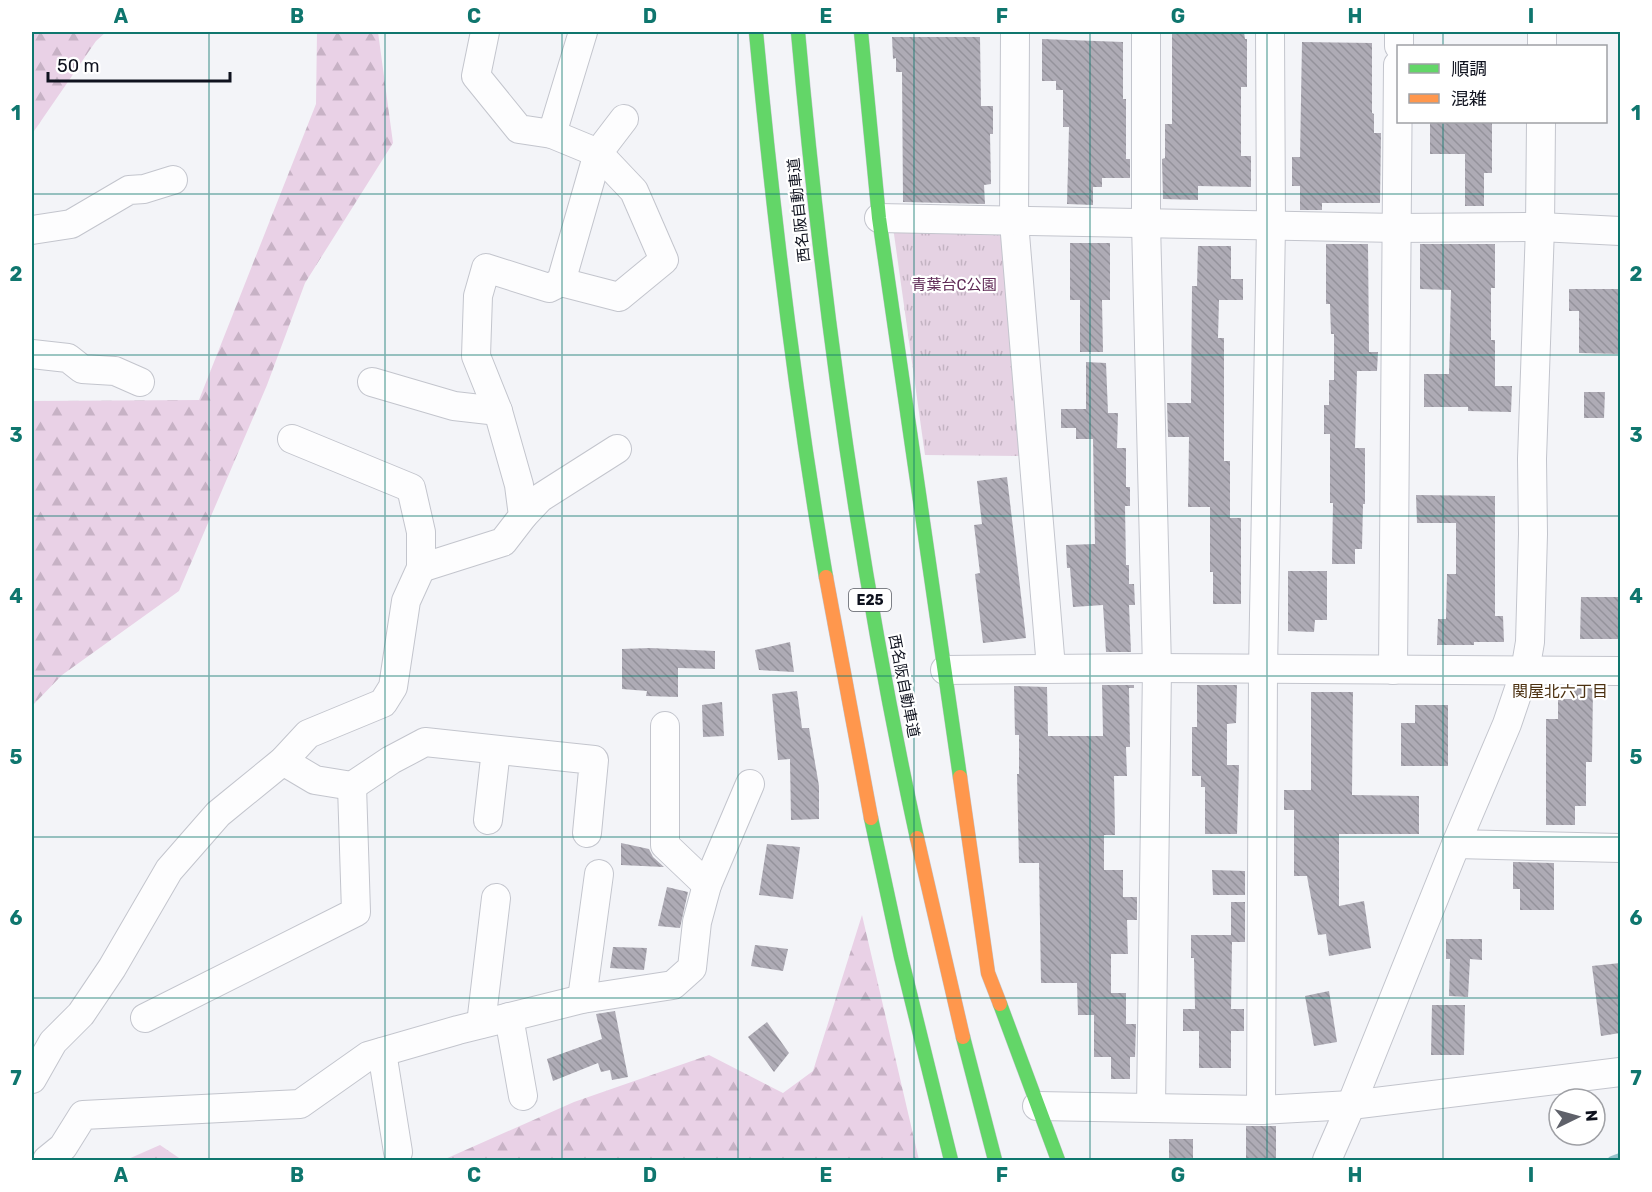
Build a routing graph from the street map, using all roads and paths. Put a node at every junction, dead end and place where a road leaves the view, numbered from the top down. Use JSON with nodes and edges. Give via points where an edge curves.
{"nodes":[{"id":1,"x":485,"y":32,"type":"edge"},
{"id":2,"x":583,"y":32,"type":"edge"},
{"id":3,"x":756,"y":32,"type":"edge"},
{"id":4,"x":798,"y":32,"type":"edge"},
{"id":5,"x":861,"y":32,"type":"edge"},
{"id":6,"x":1015,"y":32,"type":"edge"},
{"id":7,"x":1146,"y":32,"type":"edge"},
{"id":8,"x":1270,"y":32,"type":"edge"},
{"id":9,"x":624,"y":119,"type":"dead end"},
{"id":10,"x":1398,"y":123,"type":"edge"},
{"id":11,"x":1541,"y":123,"type":"edge"},
{"id":12,"x":552,"y":134,"type":"junction"},
{"id":13,"x":598,"y":153,"type":"junction"},
{"id":14,"x":173,"y":180,"type":"dead end"},
{"id":15,"x":879,"y":218,"type":"junction"},
{"id":16,"x":1014,"y":222,"type":"junction"},
{"id":17,"x":1146,"y":223,"type":"junction"},
{"id":18,"x":1271,"y":226,"type":"junction"},
{"id":19,"x":1540,"y":227,"type":"junction"},
{"id":20,"x":1397,"y":228,"type":"junction"},
{"id":21,"x":32,"y":230,"type":"edge"},
{"id":22,"x":1620,"y":231,"type":"edge"},
{"id":23,"x":561,"y":282,"type":"junction"},
{"id":24,"x":32,"y":354,"type":"edge"},
{"id":25,"x":140,"y":382,"type":"dead end"},
{"id":26,"x":372,"y":382,"type":"dead end"},
{"id":27,"x":498,"y":411,"type":"junction"},
{"id":28,"x":292,"y":439,"type":"dead end"},
{"id":29,"x":616,"y":449,"type":"dead end"},
{"id":30,"x":523,"y":516,"type":"junction"},
{"id":31,"x":420,"y":568,"type":"junction"},
{"id":32,"x":1051,"y":668,"type":"junction"},
{"id":33,"x":1157,"y":668,"type":"junction"},
{"id":34,"x":945,"y":670,"type":"junction"},
{"id":35,"x":1263,"y":670,"type":"junction"},
{"id":36,"x":1393,"y":670,"type":"junction"},
{"id":37,"x":1525,"y":671,"type":"junction"},
{"id":38,"x":1620,"y":671,"type":"edge"},
{"id":39,"x":665,"y":726,"type":"dead end"},
{"id":40,"x":496,"y":750,"type":"junction"},
{"id":41,"x":283,"y":761,"type":"junction"},
{"id":42,"x":750,"y":784,"type":"dead end"},
{"id":43,"x":352,"y":786,"type":"junction"},
{"id":44,"x":488,"y":820,"type":"dead end"},
{"id":45,"x":587,"y":832,"type":"dead end"},
{"id":46,"x":1456,"y":844,"type":"junction"},
{"id":47,"x":1620,"y":848,"type":"edge"},
{"id":48,"x":599,"y":874,"type":"dead end"},
{"id":49,"x":707,"y":885,"type":"junction"},
{"id":50,"x":496,"y":897,"type":"dead end"},
{"id":51,"x":582,"y":999,"type":"junction"},
{"id":52,"x":509,"y":1017,"type":"junction"},
{"id":53,"x":146,"y":1018,"type":"dead end"},
{"id":54,"x":481,"y":1024,"type":"junction"},
{"id":55,"x":382,"y":1052,"type":"junction"},
{"id":56,"x":1620,"y":1072,"type":"edge"},
{"id":57,"x":32,"y":1079,"type":"edge"},
{"id":58,"x":524,"y":1096,"type":"dead end"},
{"id":59,"x":1351,"y":1105,"type":"junction"},
{"id":60,"x":1038,"y":1106,"type":"junction"},
{"id":61,"x":1151,"y":1107,"type":"junction"},
{"id":62,"x":1261,"y":1110,"type":"junction"},
{"id":63,"x":398,"y":1152,"type":"dead end"},
{"id":64,"x":47,"y":1161,"type":"edge"},
{"id":65,"x":951,"y":1161,"type":"edge"},
{"id":66,"x":994,"y":1161,"type":"edge"},
{"id":67,"x":1058,"y":1161,"type":"edge"},
{"id":68,"x":1327,"y":1161,"type":"edge"}],
"edges":[{"from":1,"to":12,"type":"street","via":[[476,76],[519,129]]},
{"from":2,"to":12,"type":"street"},
{"from":3,"to":65,"type":"main road","name":"西名阪自動車道","number":"E25","via":[[780,263],[831,614],[898,945]]},
{"from":4,"to":66,"type":"main road","name":"西名阪自動車道","number":"E25","via":[[842,426],[871,603],[938,932]]},
{"from":5,"to":15,"type":"main road"},
{"from":6,"to":16,"type":"street"},
{"from":7,"to":17,"type":"street"},
{"from":8,"to":18,"type":"street"},
{"from":9,"to":13,"type":"street"},
{"from":10,"to":20,"type":"street"},
{"from":11,"to":19,"type":"street"},
{"from":12,"to":13,"type":"street"},
{"from":13,"to":23,"type":"street"},
{"from":13,"to":23,"type":"street","via":[[634,191],[664,260],[619,297]]},
{"from":14,"to":21,"type":"street","via":[[129,190],[71,224]]},
{"from":15,"to":16,"type":"street"},
{"from":15,"to":34,"type":"main road"},
{"from":16,"to":17,"type":"street"},
{"from":16,"to":32,"type":"street"},
{"from":17,"to":18,"type":"street"},
{"from":17,"to":33,"type":"street"},
{"from":18,"to":20,"type":"street"},
{"from":18,"to":35,"type":"street"},
{"from":19,"to":20,"type":"street"},
{"from":19,"to":22,"type":"street"},
{"from":19,"to":37,"type":"street","via":[[1530,642]]},
{"from":20,"to":36,"type":"street"},
{"from":23,"to":27,"type":"street","via":[[549,288],[486,268],[478,296],[476,356]]},
{"from":24,"to":25,"type":"street","via":[[68,358],[82,369],[115,371]]},
{"from":26,"to":27,"type":"street","via":[[454,406]]},
{"from":27,"to":30,"type":"street","via":[[519,485]]},
{"from":28,"to":31,"type":"street","via":[[411,488],[421,532]]},
{"from":29,"to":30,"type":"street","via":[[540,498]]},
{"from":30,"to":31,"type":"street","via":[[503,542]]},
{"from":31,"to":41,"type":"street","via":[[406,601],[393,687],[383,703],[308,734]]},
{"from":32,"to":33,"type":"street"},
{"from":32,"to":34,"type":"street"},
{"from":33,"to":35,"type":"street"},
{"from":33,"to":61,"type":"street"},
{"from":34,"to":60,"type":"main road","via":[[988,973]]},
{"from":35,"to":36,"type":"street"},
{"from":35,"to":62,"type":"street"},
{"from":36,"to":37,"type":"street"},
{"from":37,"to":38,"type":"street"},
{"from":37,"to":46,"type":"street"},
{"from":39,"to":49,"type":"street","via":[[665,845]]},
{"from":40,"to":43,"type":"street","via":[[425,742]]},
{"from":40,"to":44,"type":"street"},
{"from":40,"to":45,"type":"street","via":[[594,760]]},
{"from":41,"to":43,"type":"street","via":[[315,780]]},
{"from":41,"to":57,"type":"street","via":[[218,814],[169,870],[93,996],[53,1042]]},
{"from":42,"to":49,"type":"street"},
{"from":43,"to":53,"type":"street","via":[[356,912]]},
{"from":46,"to":47,"type":"street"},
{"from":46,"to":59,"type":"street"},
{"from":48,"to":51,"type":"street"},
{"from":49,"to":51,"type":"street","via":[[697,922],[692,968],[673,985]]},
{"from":50,"to":54,"type":"street"},
{"from":51,"to":52,"type":"street"},
{"from":52,"to":54,"type":"street"},
{"from":52,"to":58,"type":"street"},
{"from":54,"to":55,"type":"street"},
{"from":55,"to":63,"type":"street"},
{"from":55,"to":64,"type":"street","via":[[368,1056],[300,1104],[82,1115],[63,1147]]},
{"from":56,"to":59,"type":"street"},
{"from":59,"to":62,"type":"street"},
{"from":59,"to":68,"type":"street"},
{"from":60,"to":61,"type":"street"},
{"from":60,"to":67,"type":"main road"},
{"from":61,"to":62,"type":"street"}]}
